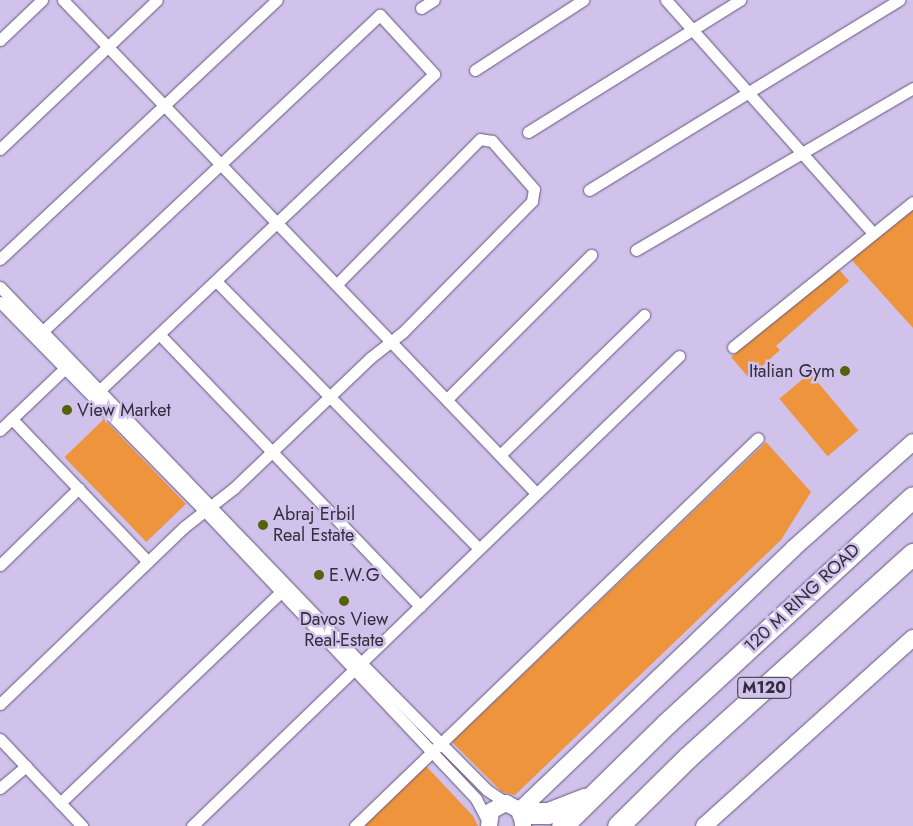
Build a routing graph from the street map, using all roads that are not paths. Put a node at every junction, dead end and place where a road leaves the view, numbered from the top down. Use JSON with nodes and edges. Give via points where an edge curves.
{"nodes":[{"id":1,"x":42,"y":0,"type":"edge"},
{"id":2,"x":63,"y":0,"type":"edge"},
{"id":3,"x":157,"y":0,"type":"edge"},
{"id":4,"x":277,"y":0,"type":"edge"},
{"id":5,"x":434,"y":0,"type":"edge"},
{"id":6,"x":583,"y":0,"type":"edge"},
{"id":7,"x":666,"y":0,"type":"edge"},
{"id":8,"x":740,"y":0,"type":"edge"},
{"id":9,"x":899,"y":0,"type":"edge"},
{"id":10,"x":421,"y":8,"type":"dead end"},
{"id":11,"x":692,"y":28,"type":"junction"},
{"id":12,"x":0,"y":40,"type":"edge"},
{"id":13,"x":108,"y":47,"type":"junction"},
{"id":14,"x":475,"y":70,"type":"dead end"},
{"id":15,"x":913,"y":88,"type":"edge"},
{"id":16,"x":748,"y":92,"type":"junction"},
{"id":17,"x":164,"y":105,"type":"junction"},
{"id":18,"x":528,"y":132,"type":"dead end"},
{"id":19,"x":0,"y":149,"type":"edge"},
{"id":20,"x":802,"y":152,"type":"junction"},
{"id":21,"x":220,"y":164,"type":"junction"},
{"id":22,"x":589,"y":190,"type":"dead end"},
{"id":23,"x":913,"y":202,"type":"edge"},
{"id":24,"x":277,"y":223,"type":"junction"},
{"id":25,"x":873,"y":232,"type":"junction"},
{"id":26,"x":636,"y":250,"type":"dead end"},
{"id":27,"x":591,"y":255,"type":"dead end"},
{"id":28,"x":0,"y":259,"type":"edge"},
{"id":29,"x":216,"y":281,"type":"junction"},
{"id":30,"x":337,"y":284,"type":"junction"},
{"id":31,"x":0,"y":287,"type":"edge"},
{"id":32,"x":0,"y":302,"type":"edge"},
{"id":33,"x":644,"y":314,"type":"dead end"},
{"id":34,"x":43,"y":332,"type":"junction"},
{"id":35,"x":160,"y":335,"type":"junction"},
{"id":36,"x":392,"y":341,"type":"junction"},
{"id":37,"x":733,"y":347,"type":"dead end"},
{"id":38,"x":680,"y":356,"type":"dead end"},
{"id":39,"x":65,"y":368,"type":"junction"},
{"id":40,"x":97,"y":393,"type":"junction"},
{"id":41,"x":330,"y":397,"type":"junction"},
{"id":42,"x":447,"y":399,"type":"junction"},
{"id":43,"x":12,"y":419,"type":"junction"},
{"id":44,"x":0,"y":430,"type":"edge"},
{"id":45,"x":758,"y":438,"type":"dead end"},
{"id":46,"x":913,"y":442,"type":"edge"},
{"id":47,"x":274,"y":452,"type":"junction"},
{"id":48,"x":500,"y":455,"type":"junction"},
{"id":49,"x":79,"y":488,"type":"junction"},
{"id":50,"x":535,"y":492,"type":"junction"},
{"id":51,"x":913,"y":496,"type":"edge"},
{"id":52,"x":208,"y":508,"type":"junction"},
{"id":53,"x":478,"y":548,"type":"junction"},
{"id":54,"x":913,"y":554,"type":"edge"},
{"id":55,"x":148,"y":562,"type":"junction"},
{"id":56,"x":913,"y":562,"type":"edge"},
{"id":57,"x":0,"y":565,"type":"edge"},
{"id":58,"x":876,"y":586,"type":"junction"},
{"id":59,"x":281,"y":592,"type":"junction"},
{"id":60,"x":420,"y":606,"type":"junction"},
{"id":61,"x":913,"y":638,"type":"edge"},
{"id":62,"x":357,"y":666,"type":"junction"},
{"id":63,"x":0,"y":704,"type":"edge"},
{"id":64,"x":0,"y":739,"type":"edge"},
{"id":65,"x":441,"y":743,"type":"junction"},
{"id":66,"x":431,"y":752,"type":"junction"},
{"id":67,"x":26,"y":766,"type":"junction"},
{"id":68,"x":0,"y":788,"type":"edge"},
{"id":69,"x":590,"y":798,"type":"junction"},
{"id":70,"x":60,"y":803,"type":"junction"},
{"id":71,"x":518,"y":813,"type":"edge"},
{"id":72,"x":489,"y":824,"type":"edge"},
{"id":73,"x":82,"y":826,"type":"edge"},
{"id":74,"x":192,"y":826,"type":"edge"},
{"id":75,"x":355,"y":826,"type":"edge"},
{"id":76,"x":562,"y":826,"type":"edge"},
{"id":77,"x":618,"y":826,"type":"edge"},
{"id":78,"x":704,"y":826,"type":"edge"}],
"edges":[{"from":1,"to":12,"type":"street"},
{"from":2,"to":13,"type":"street"},
{"from":3,"to":13,"type":"street"},
{"from":4,"to":17,"type":"street"},
{"from":5,"to":10,"type":"street"},
{"from":6,"to":14,"type":"street"},
{"from":7,"to":11,"type":"street"},
{"from":8,"to":11,"type":"street"},
{"from":9,"to":16,"type":"street"},
{"from":11,"to":16,"type":"street"},
{"from":11,"to":18,"type":"street"},
{"from":13,"to":17,"type":"street"},
{"from":13,"to":19,"type":"street"},
{"from":15,"to":20,"type":"street"},
{"from":16,"to":20,"type":"street"},
{"from":16,"to":22,"type":"street"},
{"from":17,"to":21,"type":"street"},
{"from":17,"to":28,"type":"street"},
{"from":20,"to":25,"type":"street"},
{"from":20,"to":26,"type":"street"},
{"from":21,"to":24,"type":"street"},
{"from":21,"to":24,"type":"street","via":[[380,15],[434,74]]},
{"from":21,"to":34,"type":"street"},
{"from":23,"to":25,"type":"street"},
{"from":24,"to":29,"type":"street"},
{"from":24,"to":30,"type":"street"},
{"from":25,"to":37,"type":"street"},
{"from":27,"to":42,"type":"street"},
{"from":29,"to":35,"type":"street"},
{"from":29,"to":41,"type":"street"},
{"from":30,"to":36,"type":"street"},
{"from":30,"to":36,"type":"street","via":[[477,140],[486,138],[492,141],[532,186],[534,197]]},
{"from":31,"to":34,"type":"street"},
{"from":32,"to":39,"type":"street"},
{"from":33,"to":48,"type":"street"},
{"from":34,"to":40,"type":"street"},
{"from":35,"to":40,"type":"street"},
{"from":35,"to":47,"type":"street"},
{"from":36,"to":41,"type":"street"},
{"from":36,"to":42,"type":"street"},
{"from":38,"to":50,"type":"street"},
{"from":39,"to":40,"type":"street"},
{"from":39,"to":43,"type":"street"},
{"from":40,"to":52,"type":"street"},
{"from":41,"to":47,"type":"street"},
{"from":41,"to":53,"type":"street"},
{"from":42,"to":48,"type":"street"},
{"from":43,"to":44,"type":"street"},
{"from":43,"to":49,"type":"street"},
{"from":45,"to":65,"type":"street"},
{"from":46,"to":71,"type":"street","via":[[794,548]]},
{"from":47,"to":52,"type":"street"},
{"from":47,"to":60,"type":"street"},
{"from":48,"to":50,"type":"street"},
{"from":49,"to":55,"type":"street"},
{"from":49,"to":57,"type":"street"},
{"from":50,"to":53,"type":"street"},
{"from":51,"to":69,"type":"highway","name":"120 M RING ROAD"},
{"from":52,"to":55,"type":"street"},
{"from":52,"to":59,"type":"street"},
{"from":52,"to":62,"type":"street"},
{"from":53,"to":60,"type":"street"},
{"from":54,"to":58,"type":"highway","number":"M120"},
{"from":55,"to":63,"type":"street"},
{"from":56,"to":58,"type":"highway"},
{"from":58,"to":77,"type":"highway","number":"M120","via":[[688,757]]},
{"from":59,"to":62,"type":"street"},
{"from":59,"to":70,"type":"street"},
{"from":60,"to":62,"type":"street"},
{"from":61,"to":78,"type":"street"},
{"from":62,"to":65,"type":"street"},
{"from":62,"to":66,"type":"street"},
{"from":62,"to":74,"type":"street"},
{"from":64,"to":67,"type":"street"},
{"from":65,"to":66,"type":"street"},
{"from":65,"to":71,"type":"street","via":[[487,790]]},
{"from":66,"to":72,"type":"street","via":[[480,804]]},
{"from":66,"to":75,"type":"street"},
{"from":67,"to":68,"type":"street"},
{"from":67,"to":70,"type":"street"},
{"from":69,"to":71,"type":"highway","via":[[548,813]]},
{"from":69,"to":76,"type":"highway","name":"120 M RING ROAD"},
{"from":70,"to":73,"type":"street"},
{"from":71,"to":72,"type":"street","via":[[494,807]]}]}
